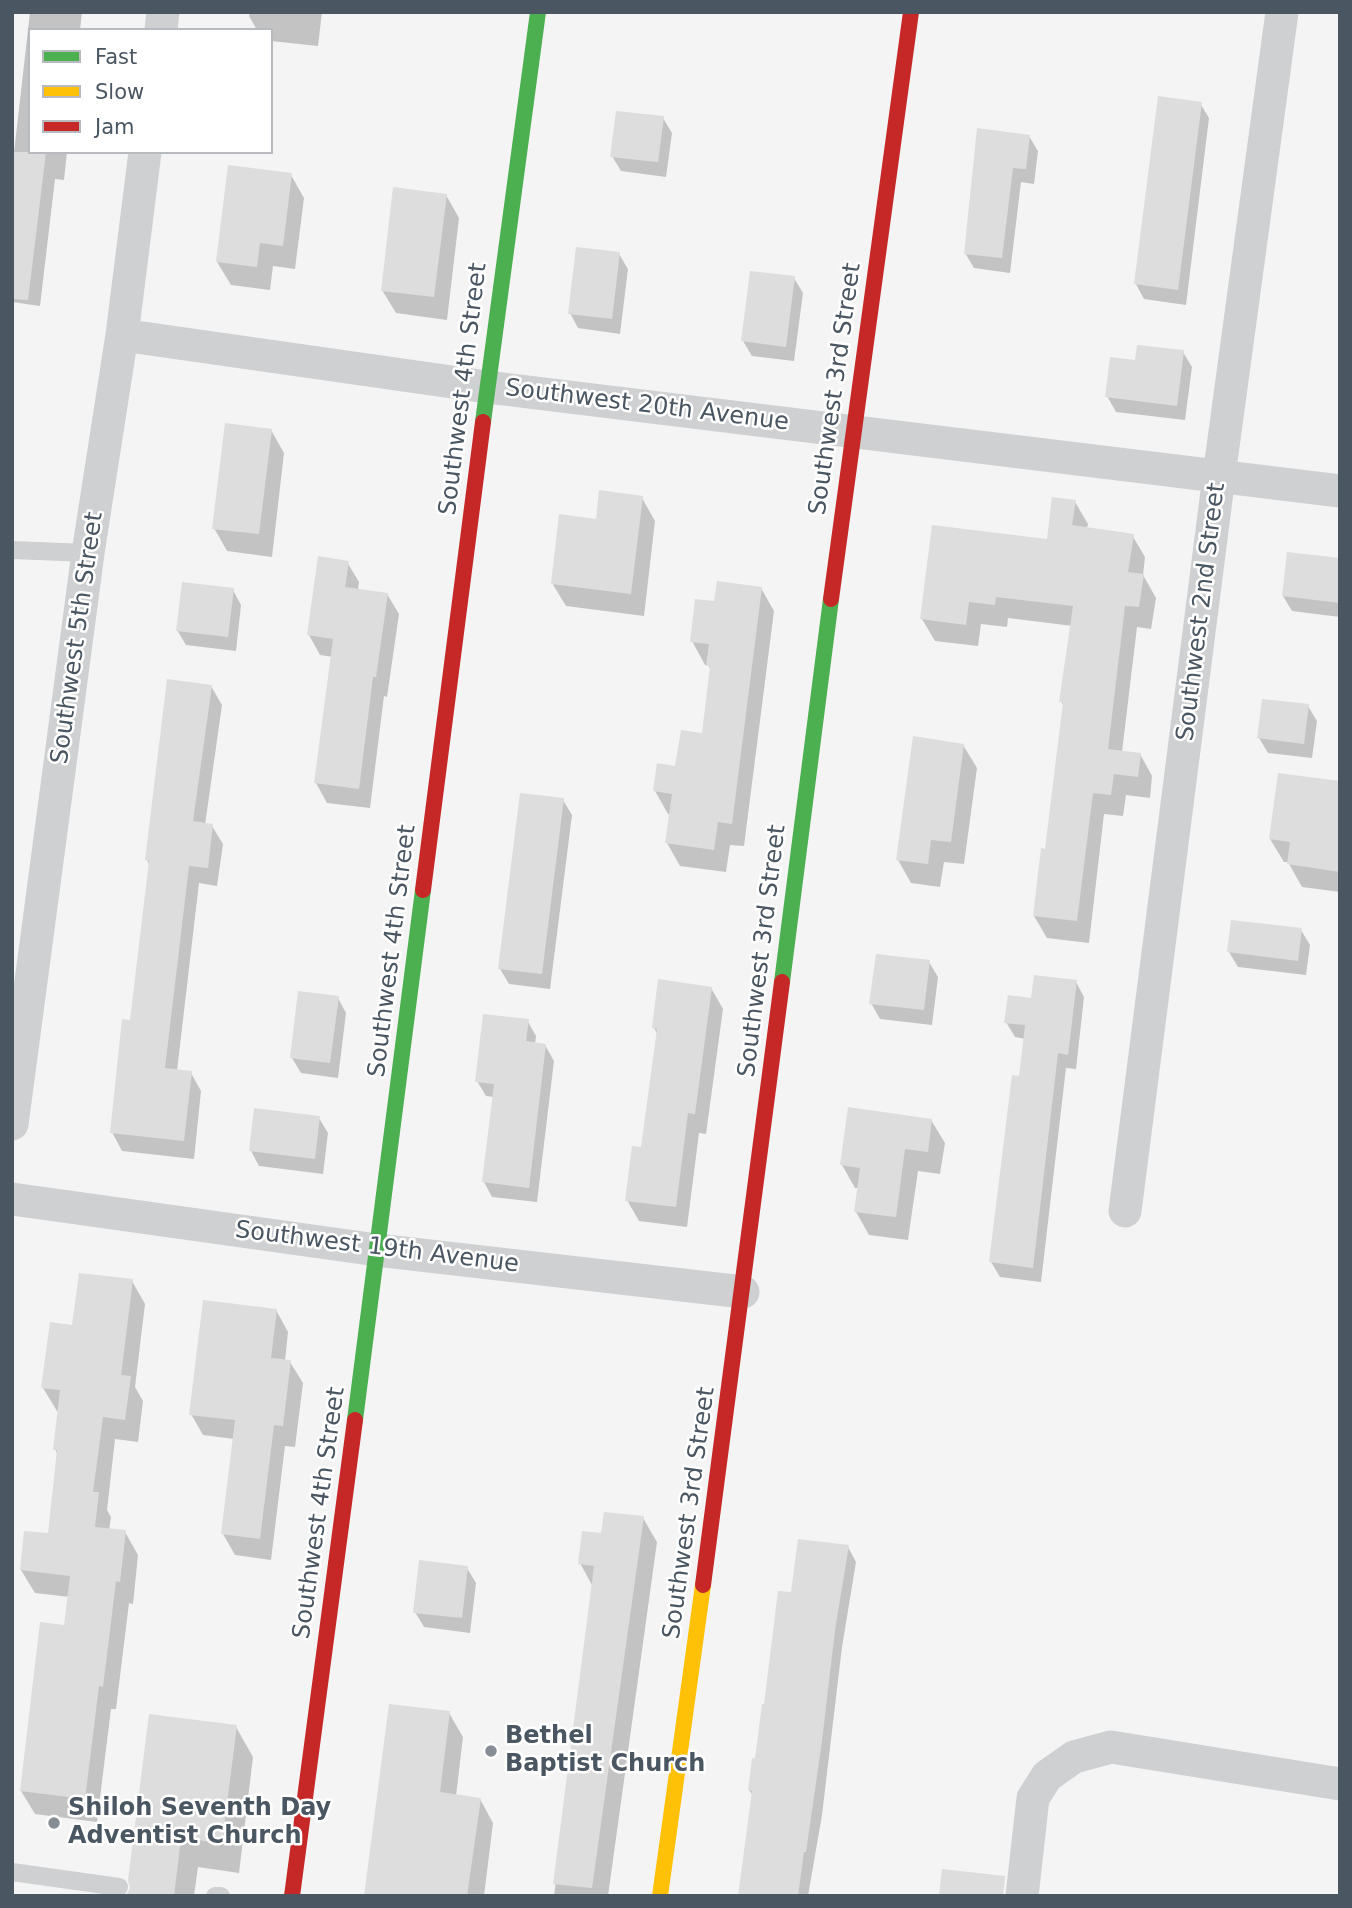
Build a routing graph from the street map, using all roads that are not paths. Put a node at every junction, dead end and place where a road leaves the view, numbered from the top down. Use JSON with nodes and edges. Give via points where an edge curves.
{"nodes":[{"id":1,"x":538,"y":12,"type":"edge"},
{"id":2,"x":911,"y":12,"type":"edge"},
{"id":3,"x":1282,"y":12,"type":"edge"},
{"id":4,"x":145,"y":154,"type":"edge"},
{"id":5,"x":122,"y":335,"type":"junction"},
{"id":6,"x":487,"y":387,"type":"junction"},
{"id":7,"x":852,"y":431,"type":"junction"},
{"id":8,"x":1219,"y":477,"type":"junction"},
{"id":9,"x":1340,"y":491,"type":"edge"},
{"id":10,"x":12,"y":550,"type":"edge"},
{"id":11,"x":88,"y":554,"type":"junction"},
{"id":12,"x":22,"y":983,"type":"edge"},
{"id":13,"x":12,"y":1124,"type":"edge"},
{"id":14,"x":12,"y":1199,"type":"edge"},
{"id":15,"x":1125,"y":1211,"type":"dead end"},
{"id":16,"x":377,"y":1250,"type":"junction"},
{"id":17,"x":743,"y":1292,"type":"junction"},
{"id":18,"x":1340,"y":1784,"type":"edge"},
{"id":19,"x":12,"y":1872,"type":"edge"},
{"id":20,"x":119,"y":1888,"type":"dead end"},
{"id":21,"x":215,"y":1896,"type":"edge"},
{"id":22,"x":221,"y":1896,"type":"edge"},
{"id":23,"x":292,"y":1896,"type":"edge"},
{"id":24,"x":660,"y":1896,"type":"edge"},
{"id":25,"x":1022,"y":1896,"type":"edge"}],
"edges":[{"from":1,"to":6,"type":"street","name":"Southwest 4th Street"},
{"from":2,"to":7,"type":"street","name":"Southwest 3rd Street"},
{"from":3,"to":8,"type":"street","name":"Southwest 2nd Street"},
{"from":4,"to":5,"type":"street","name":"Southwest 5th Street"},
{"from":5,"to":6,"type":"street","name":"Southwest 20th Avenue"},
{"from":5,"to":11,"type":"street","name":"Southwest 5th Street"},
{"from":6,"to":7,"type":"street","name":"Southwest 20th Avenue"},
{"from":6,"to":16,"type":"street","name":"Southwest 4th Street"},
{"from":7,"to":8,"type":"street","name":"Southwest 20th Avenue"},
{"from":7,"to":17,"type":"street","name":"Southwest 3rd Street"},
{"from":8,"to":9,"type":"street","name":"Southwest 20th Avenue"},
{"from":8,"to":15,"type":"street","name":"Southwest 2nd Street"},
{"from":10,"to":11,"type":"lane"},
{"from":11,"to":12,"type":"street","name":"Southwest 5th Street"},
{"from":12,"to":13,"type":"street","name":"Southwest 5th Street"},
{"from":14,"to":16,"type":"street","name":"Southwest 19th Avenue"},
{"from":16,"to":17,"type":"street","name":"Southwest 19th Avenue"},
{"from":16,"to":23,"type":"street","name":"Southwest 4th Street"},
{"from":17,"to":24,"type":"street","name":"Southwest 3rd Street"},
{"from":18,"to":25,"type":"street","via":[[1111,1747],[1074,1757],[1047,1776],[1033,1798]]},
{"from":19,"to":20,"type":"lane"},
{"from":21,"to":22,"type":"lane"}]}
